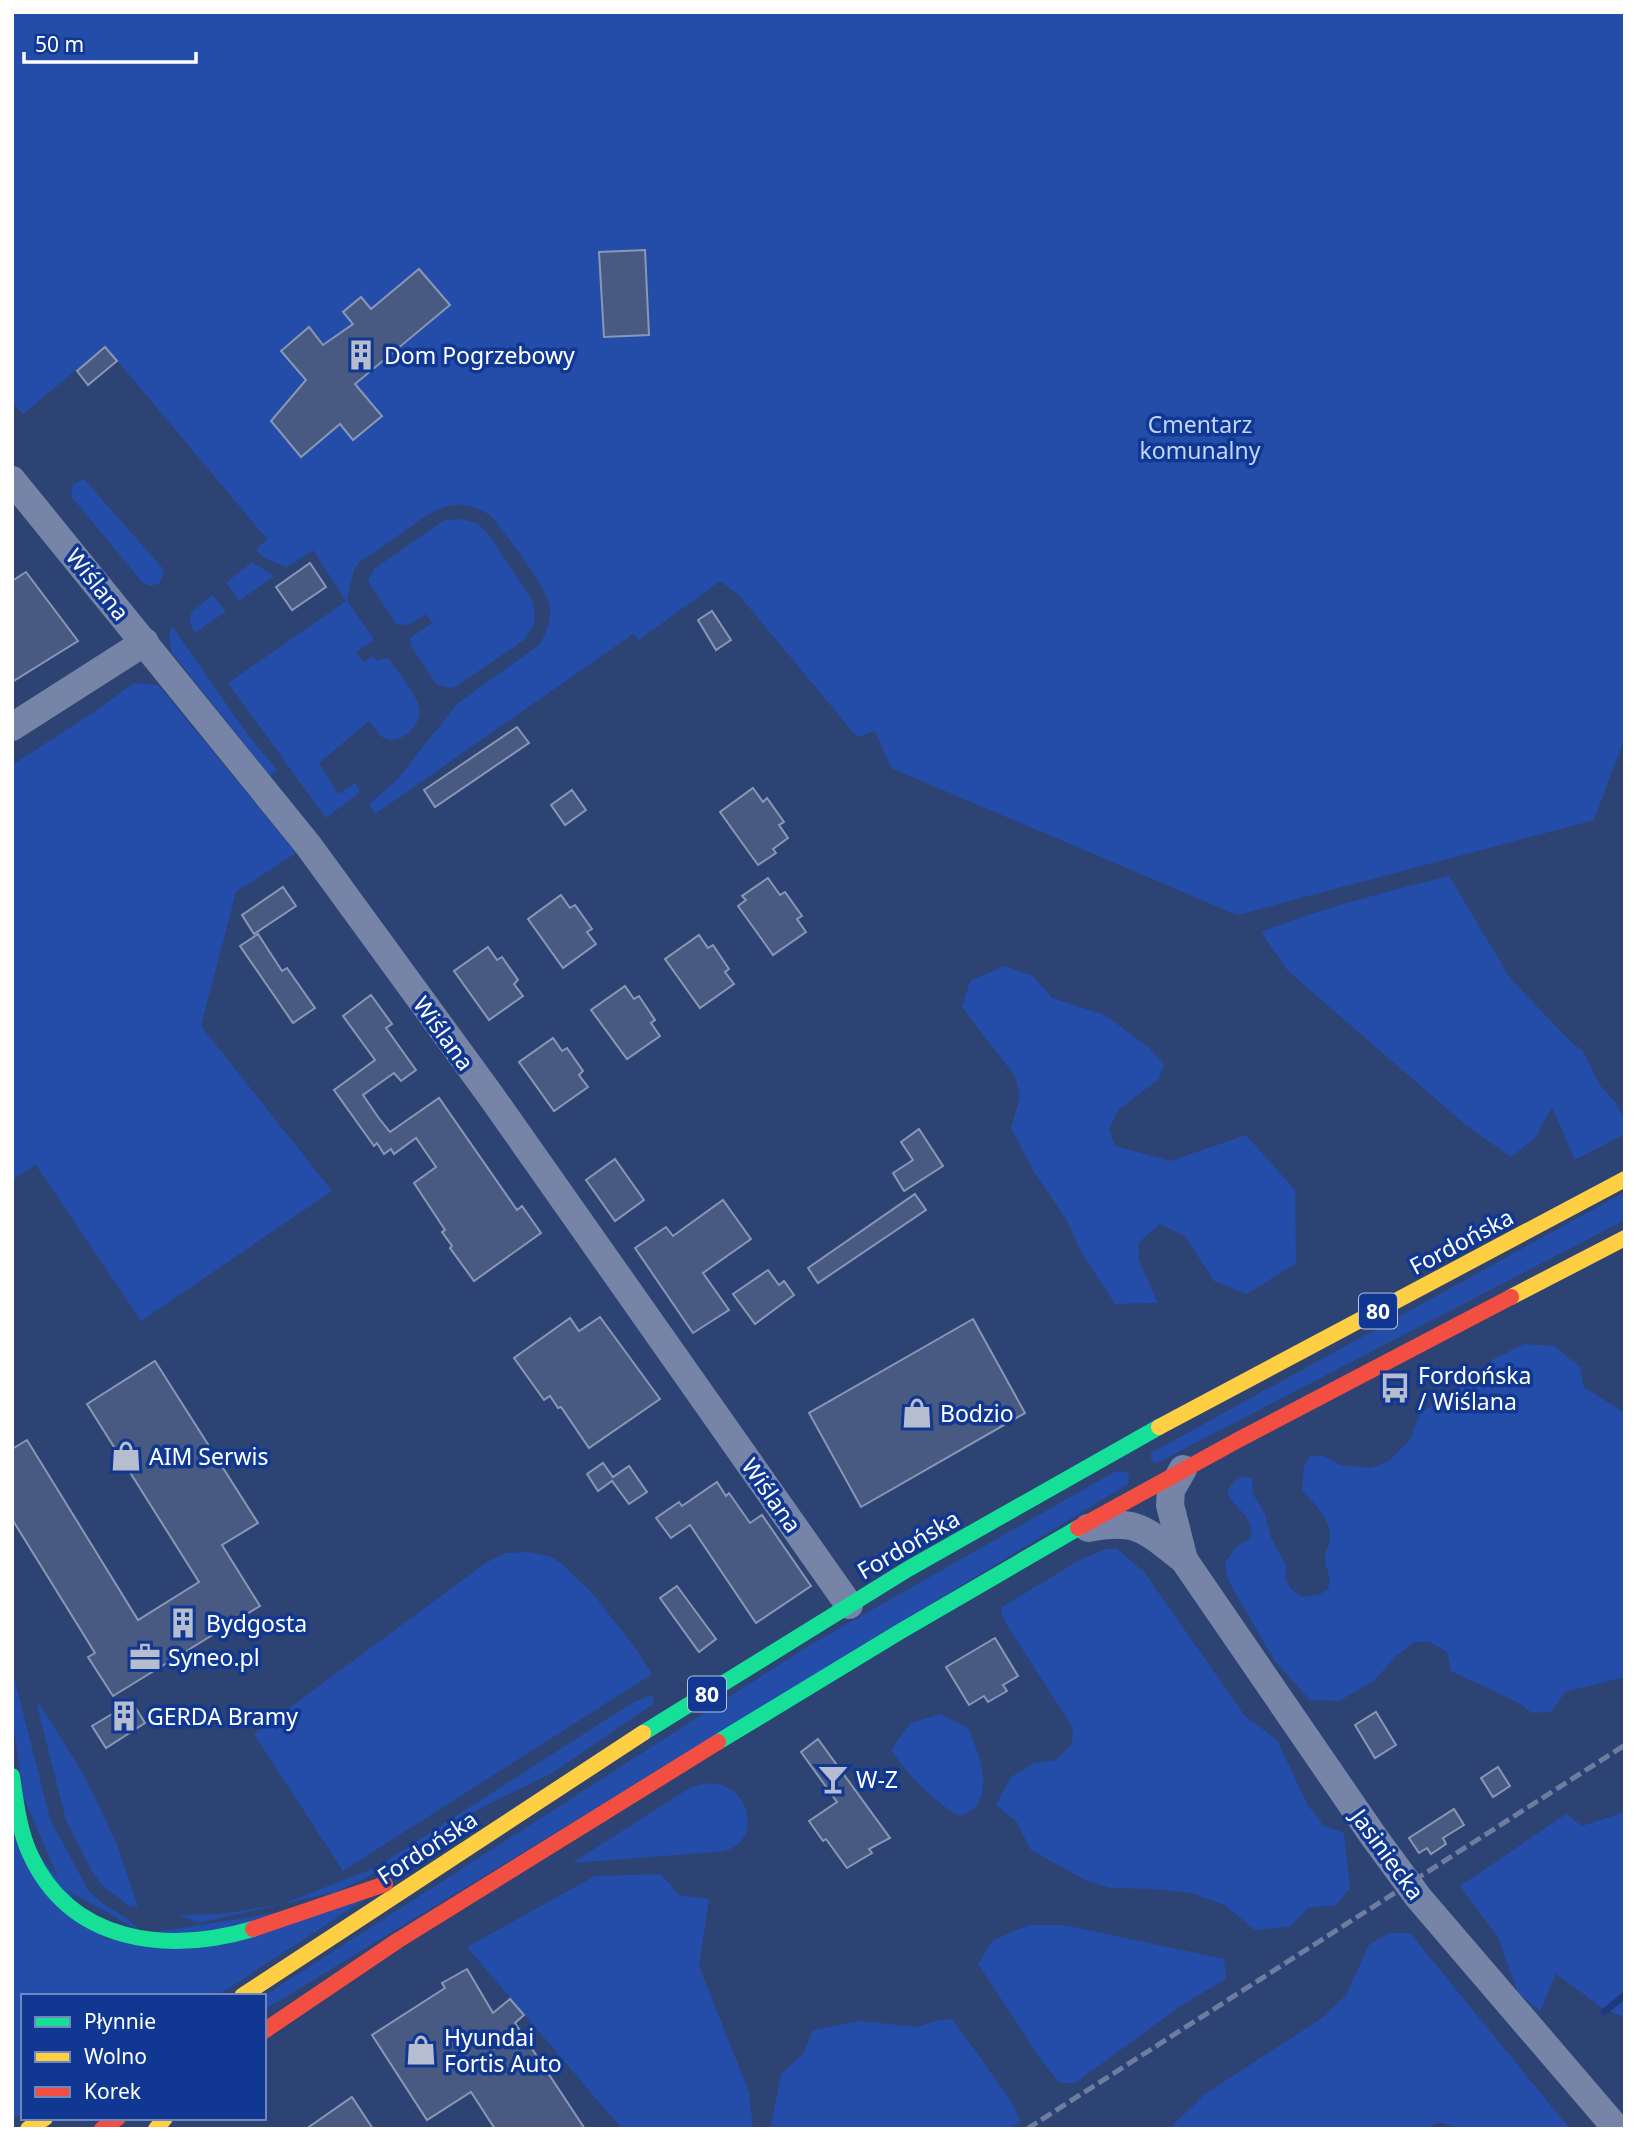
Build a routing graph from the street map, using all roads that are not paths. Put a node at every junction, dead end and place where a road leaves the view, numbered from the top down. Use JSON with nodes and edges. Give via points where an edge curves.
{"nodes":[{"id":1,"x":12,"y":480,"type":"edge"},
{"id":2,"x":145,"y":642,"type":"junction"},
{"id":3,"x":12,"y":727,"type":"edge"},
{"id":4,"x":1625,"y":1179,"type":"edge"},
{"id":5,"x":1625,"y":1238,"type":"edge"},
{"id":6,"x":1183,"y":1469,"type":"junction"},
{"id":7,"x":1062,"y":1538,"type":"junction"},
{"id":8,"x":1184,"y":1560,"type":"junction"},
{"id":9,"x":849,"y":1605,"type":"junction"},
{"id":10,"x":12,"y":1776,"type":"edge"},
{"id":11,"x":434,"y":1870,"type":"junction"},
{"id":12,"x":245,"y":1994,"type":"edge"},
{"id":13,"x":266,"y":2030,"type":"edge"},
{"id":14,"x":1617,"y":2129,"type":"edge"}],
"edges":[{"from":1,"to":2,"type":"street","name":"Wiślana"},
{"from":2,"to":3,"type":"street"},
{"from":2,"to":9,"type":"street","name":"Wiślana","via":[[308,845],[491,1096]]},
{"from":4,"to":9,"type":"main road","name":"Fordońska","number":"80","via":[[1131,1443]]},
{"from":5,"to":6,"type":"main road","number":"80"},
{"from":6,"to":7,"type":"main road","number":"80"},
{"from":6,"to":8,"type":"street","name":"Jasiniecka","via":[[1171,1490],[1170,1505]]},
{"from":7,"to":8,"type":"street","name":"Jasiniecka","via":[[1112,1523],[1131,1524]]},
{"from":7,"to":13,"type":"main road","number":"80","via":[[694,1757]]},
{"from":8,"to":14,"type":"street","name":"Jasiniecka","via":[[1413,1890]]},
{"from":9,"to":11,"type":"main road","name":"Fordońska","number":"80"},
{"from":10,"to":11,"type":"main road","via":[[26,1845],[45,1880],[82,1916],[138,1940],[177,1943],[239,1933]]},
{"from":11,"to":12,"type":"main road","name":"Fordońska","number":"80"}]}
